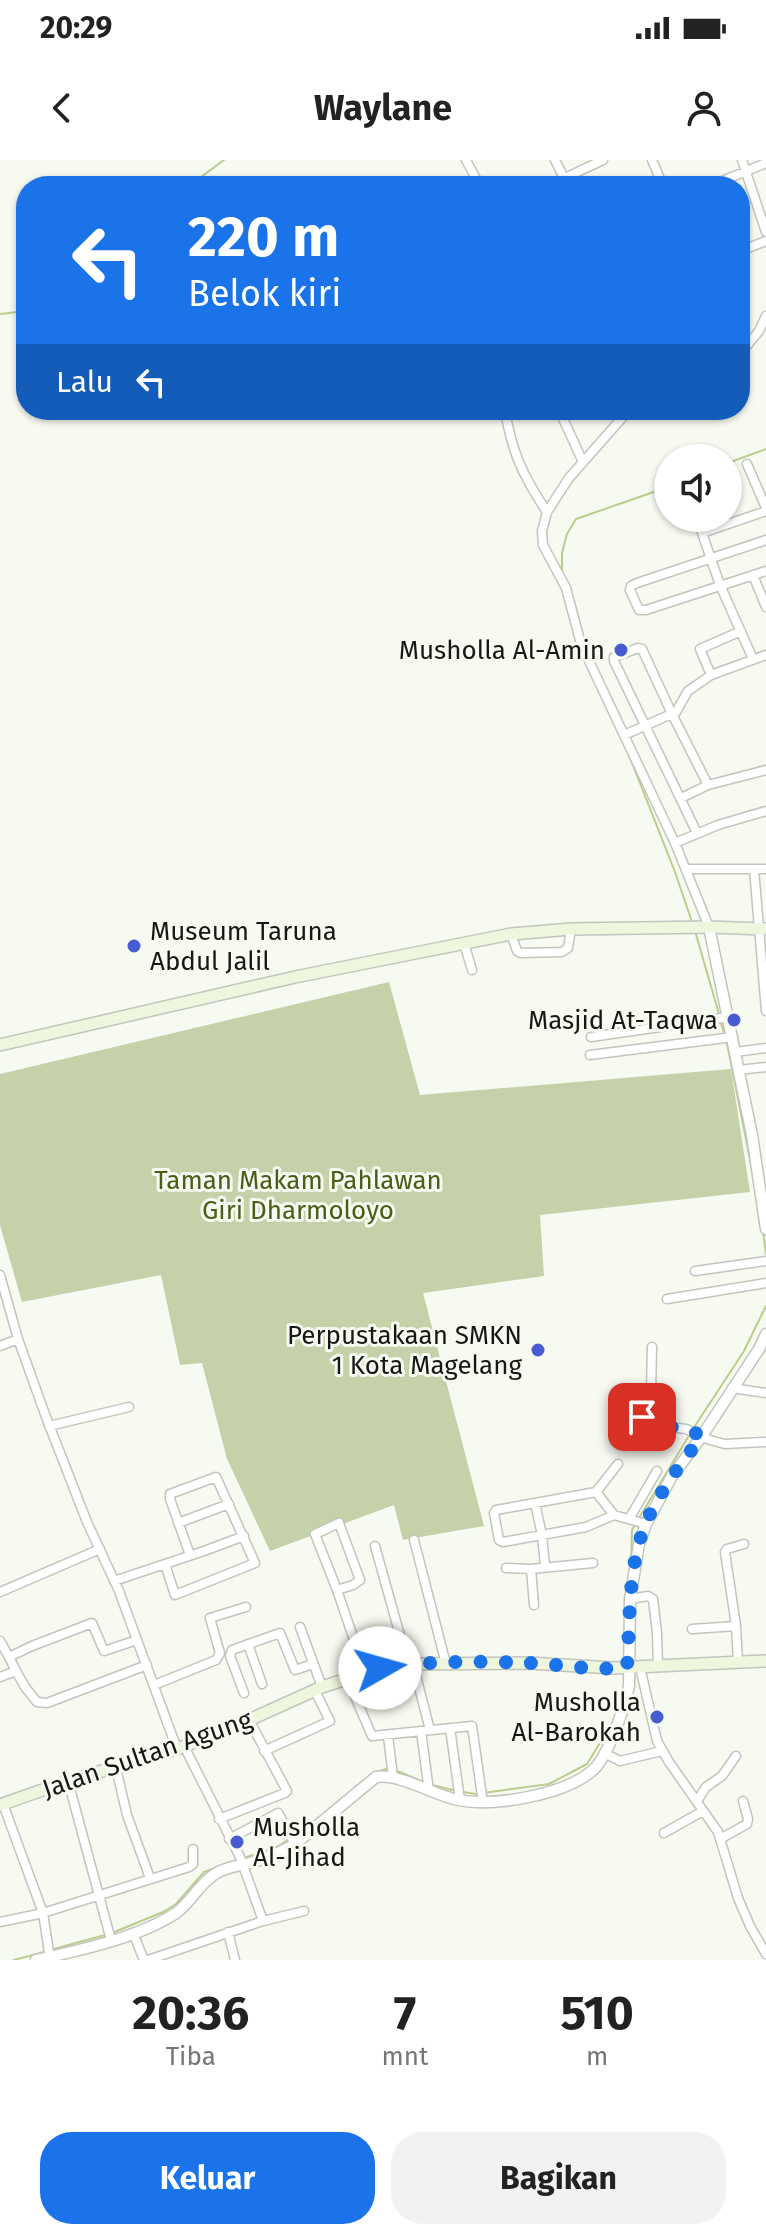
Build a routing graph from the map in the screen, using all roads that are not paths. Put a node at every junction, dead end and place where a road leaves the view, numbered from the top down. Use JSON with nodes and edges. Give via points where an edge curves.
{"nodes":[{"id":1,"x":603,"y":160,"type":"edge"},
{"id":2,"x":742,"y":160,"type":"edge"},
{"id":3,"x":766,"y":163,"type":"edge"},
{"id":4,"x":747,"y":172,"type":"junction"},
{"id":5,"x":576,"y":176,"type":"edge"},
{"id":6,"x":736,"y":176,"type":"edge"},
{"id":7,"x":748,"y":176,"type":"edge"},
{"id":8,"x":750,"y":181,"type":"edge"},
{"id":9,"x":766,"y":232,"type":"edge"},
{"id":10,"x":766,"y":316,"type":"edge"},
{"id":11,"x":750,"y":342,"type":"edge"},
{"id":12,"x":507,"y":420,"type":"edge"},
{"id":13,"x":564,"y":420,"type":"edge"},
{"id":14,"x":620,"y":420,"type":"edge"},
{"id":15,"x":583,"y":462,"type":"junction"},
{"id":16,"x":747,"y":464,"type":"dead end"},
{"id":17,"x":766,"y":510,"type":"edge"},
{"id":18,"x":547,"y":512,"type":"junction"},
{"id":19,"x":766,"y":540,"type":"edge"},
{"id":20,"x":711,"y":559,"type":"junction"},
{"id":21,"x":766,"y":571,"type":"edge"},
{"id":22,"x":753,"y":575,"type":"junction"},
{"id":23,"x":720,"y":585,"type":"junction"},
{"id":24,"x":766,"y":607,"type":"edge"},
{"id":25,"x":741,"y":631,"type":"junction"},
{"id":26,"x":766,"y":655,"type":"edge"},
{"id":27,"x":753,"y":659,"type":"junction"},
{"id":28,"x":711,"y":675,"type":"junction"},
{"id":29,"x":672,"y":714,"type":"junction"},
{"id":30,"x":645,"y":726,"type":"junction"},
{"id":31,"x":624,"y":735,"type":"junction"},
{"id":32,"x":766,"y":770,"type":"edge"},
{"id":33,"x":708,"y":785,"type":"junction"},
{"id":34,"x":681,"y":798,"type":"junction"},
{"id":35,"x":766,"y":811,"type":"edge"},
{"id":36,"x":697,"y":833,"type":"junction"},
{"id":37,"x":675,"y":843,"type":"junction"},
{"id":38,"x":686,"y":869,"type":"junction"},
{"id":39,"x":754,"y":869,"type":"junction"},
{"id":40,"x":766,"y":869,"type":"edge"},
{"id":41,"x":703,"y":927,"type":"junction"},
{"id":42,"x":571,"y":929,"type":"junction"},
{"id":43,"x":762,"y":929,"type":"edge"},
{"id":44,"x":511,"y":934,"type":"junction"},
{"id":45,"x":464,"y":943,"type":"junction"},
{"id":46,"x":472,"y":970,"type":"dead end"},
{"id":47,"x":766,"y":1011,"type":"edge"},
{"id":48,"x":723,"y":1018,"type":"junction"},
{"id":49,"x":591,"y":1037,"type":"dead end"},
{"id":50,"x":729,"y":1037,"type":"junction"},
{"id":51,"x":0,"y":1045,"type":"edge"},
{"id":52,"x":766,"y":1048,"type":"edge"},
{"id":53,"x":735,"y":1052,"type":"junction"},
{"id":54,"x":590,"y":1055,"type":"dead end"},
{"id":55,"x":766,"y":1067,"type":"edge"},
{"id":56,"x":738,"y":1070,"type":"junction"},
{"id":57,"x":766,"y":1223,"type":"edge"},
{"id":58,"x":762,"y":1261,"type":"edge"},
{"id":59,"x":695,"y":1271,"type":"dead end"},
{"id":60,"x":0,"y":1275,"type":"edge"},
{"id":61,"x":764,"y":1284,"type":"edge"},
{"id":62,"x":3,"y":1294,"type":"edge"},
{"id":63,"x":667,"y":1299,"type":"dead end"},
{"id":64,"x":766,"y":1334,"type":"edge"},
{"id":65,"x":18,"y":1339,"type":"junction"},
{"id":66,"x":0,"y":1346,"type":"edge"},
{"id":67,"x":652,"y":1347,"type":"dead end"},
{"id":68,"x":732,"y":1388,"type":"junction"},
{"id":69,"x":766,"y":1393,"type":"edge"},
{"id":70,"x":129,"y":1407,"type":"dead end"},
{"id":71,"x":49,"y":1426,"type":"junction"},
{"id":72,"x":697,"y":1433,"type":"junction"},
{"id":73,"x":766,"y":1442,"type":"edge"},
{"id":74,"x":618,"y":1464,"type":"dead end"},
{"id":75,"x":657,"y":1471,"type":"dead end"},
{"id":76,"x":596,"y":1492,"type":"junction"},
{"id":77,"x":535,"y":1503,"type":"junction"},
{"id":78,"x":229,"y":1504,"type":"junction"},
{"id":79,"x":614,"y":1515,"type":"junction"},
{"id":80,"x":638,"y":1522,"type":"junction"},
{"id":81,"x":178,"y":1523,"type":"junction"},
{"id":82,"x":542,"y":1535,"type":"junction"},
{"id":83,"x":244,"y":1536,"type":"junction"},
{"id":84,"x":414,"y":1540,"type":"dead end"},
{"id":85,"x":744,"y":1544,"type":"dead end"},
{"id":86,"x":375,"y":1546,"type":"dead end"},
{"id":87,"x":100,"y":1549,"type":"junction"},
{"id":88,"x":190,"y":1555,"type":"junction"},
{"id":89,"x":593,"y":1563,"type":"dead end"},
{"id":90,"x":165,"y":1564,"type":"junction"},
{"id":91,"x":545,"y":1566,"type":"junction"},
{"id":92,"x":506,"y":1568,"type":"dead end"},
{"id":93,"x":531,"y":1569,"type":"junction"},
{"id":94,"x":114,"y":1581,"type":"junction"},
{"id":95,"x":337,"y":1590,"type":"junction"},
{"id":96,"x":0,"y":1592,"type":"edge"},
{"id":97,"x":630,"y":1599,"type":"junction"},
{"id":98,"x":534,"y":1605,"type":"dead end"},
{"id":99,"x":246,"y":1607,"type":"dead end"},
{"id":100,"x":736,"y":1626,"type":"junction"},
{"id":101,"x":300,"y":1627,"type":"dead end"},
{"id":102,"x":692,"y":1629,"type":"dead end"},
{"id":103,"x":137,"y":1640,"type":"junction"},
{"id":104,"x":0,"y":1641,"type":"edge"},
{"id":105,"x":248,"y":1644,"type":"junction"},
{"id":106,"x":9,"y":1657,"type":"junction"},
{"id":107,"x":766,"y":1661,"type":"edge"},
{"id":108,"x":738,"y":1662,"type":"junction"},
{"id":109,"x":313,"y":1664,"type":"junction"},
{"id":110,"x":410,"y":1664,"type":"junction"},
{"id":111,"x":446,"y":1664,"type":"junction"},
{"id":112,"x":147,"y":1665,"type":"junction"},
{"id":113,"x":626,"y":1667,"type":"junction"},
{"id":114,"x":658,"y":1667,"type":"junction"},
{"id":115,"x":16,"y":1671,"type":"junction"},
{"id":116,"x":365,"y":1672,"type":"junction"},
{"id":117,"x":0,"y":1677,"type":"edge"},
{"id":118,"x":347,"y":1678,"type":"junction"},
{"id":119,"x":262,"y":1684,"type":"dead end"},
{"id":120,"x":154,"y":1685,"type":"junction"},
{"id":121,"x":318,"y":1689,"type":"junction"},
{"id":122,"x":244,"y":1693,"type":"dead end"},
{"id":123,"x":249,"y":1720,"type":"junction"},
{"id":124,"x":450,"y":1728,"type":"junction"},
{"id":125,"x":426,"y":1730,"type":"junction"},
{"id":126,"x":388,"y":1736,"type":"junction"},
{"id":127,"x":180,"y":1748,"type":"junction"},
{"id":128,"x":264,"y":1751,"type":"junction"},
{"id":129,"x":662,"y":1751,"type":"junction"},
{"id":130,"x":604,"y":1753,"type":"junction"},
{"id":131,"x":736,"y":1756,"type":"dead end"},
{"id":132,"x":116,"y":1768,"type":"junction"},
{"id":133,"x":393,"y":1777,"type":"junction"},
{"id":134,"x":68,"y":1781,"type":"junction"},
{"id":135,"x":429,"y":1791,"type":"junction"},
{"id":136,"x":460,"y":1800,"type":"junction"},
{"id":137,"x":697,"y":1801,"type":"junction"},
{"id":138,"x":743,"y":1801,"type":"dead end"},
{"id":139,"x":483,"y":1803,"type":"junction"},
{"id":140,"x":2,"y":1805,"type":"edge"},
{"id":141,"x":703,"y":1811,"type":"junction"},
{"id":142,"x":219,"y":1819,"type":"junction"},
{"id":143,"x":664,"y":1833,"type":"dead end"},
{"id":144,"x":229,"y":1839,"type":"junction"},
{"id":145,"x":720,"y":1839,"type":"junction"},
{"id":146,"x":295,"y":1844,"type":"junction"},
{"id":147,"x":193,"y":1849,"type":"dead end"},
{"id":148,"x":241,"y":1861,"type":"junction"},
{"id":149,"x":150,"y":1878,"type":"junction"},
{"id":150,"x":99,"y":1896,"type":"junction"},
{"id":151,"x":304,"y":1911,"type":"dead end"},
{"id":152,"x":43,"y":1913,"type":"junction"},
{"id":153,"x":263,"y":1921,"type":"junction"},
{"id":154,"x":0,"y":1922,"type":"edge"},
{"id":155,"x":228,"y":1932,"type":"junction"},
{"id":156,"x":133,"y":1933,"type":"junction"},
{"id":157,"x":110,"y":1935,"type":"junction"},
{"id":158,"x":765,"y":1948,"type":"edge"},
{"id":159,"x":49,"y":1955,"type":"edge"},
{"id":160,"x":36,"y":1960,"type":"edge"},
{"id":161,"x":146,"y":1960,"type":"edge"},
{"id":162,"x":235,"y":1960,"type":"edge"}],
"edges":[{"from":1,"to":5,"type":"street"},
{"from":2,"to":4,"type":"street"},
{"from":3,"to":4,"type":"street"},
{"from":4,"to":6,"type":"street"},
{"from":4,"to":7,"type":"street"},
{"from":8,"to":9,"type":"street"},
{"from":10,"to":11,"type":"street"},
{"from":12,"to":18,"type":"street","via":[[520,468]]},
{"from":13,"to":15,"type":"street"},
{"from":14,"to":15,"type":"street"},
{"from":15,"to":18,"type":"street"},
{"from":16,"to":17,"type":"street"},
{"from":17,"to":20,"type":"street","via":[[702,533]]},
{"from":18,"to":31,"type":"street","via":[[543,545]]},
{"from":19,"to":20,"type":"street"},
{"from":20,"to":23,"type":"street"},
{"from":20,"to":23,"type":"street","via":[[633,584],[631,595],[641,611]]},
{"from":21,"to":22,"type":"street"},
{"from":22,"to":23,"type":"street"},
{"from":22,"to":24,"type":"street"},
{"from":23,"to":25,"type":"street"},
{"from":25,"to":27,"type":"street"},
{"from":25,"to":28,"type":"street","via":[[700,649]]},
{"from":26,"to":27,"type":"street"},
{"from":27,"to":28,"type":"street"},
{"from":28,"to":29,"type":"street","via":[[688,691]]},
{"from":29,"to":30,"type":"street"},
{"from":29,"to":30,"type":"street","via":[[642,649],[615,656]]},
{"from":29,"to":33,"type":"street"},
{"from":30,"to":31,"type":"street"},
{"from":30,"to":34,"type":"street"},
{"from":31,"to":37,"type":"street"},
{"from":32,"to":33,"type":"street"},
{"from":33,"to":34,"type":"street"},
{"from":34,"to":36,"type":"street"},
{"from":35,"to":36,"type":"street"},
{"from":36,"to":37,"type":"street"},
{"from":37,"to":38,"type":"street"},
{"from":38,"to":39,"type":"street"},
{"from":38,"to":41,"type":"street"},
{"from":39,"to":40,"type":"street"},
{"from":39,"to":43,"type":"street"},
{"from":41,"to":42,"type":"main road"},
{"from":41,"to":43,"type":"main road"},
{"from":41,"to":48,"type":"street"},
{"from":42,"to":44,"type":"main road"},
{"from":42,"to":44,"type":"street","via":[[568,948],[562,952],[521,953]]},
{"from":43,"to":47,"type":"street"},
{"from":44,"to":45,"type":"main road"},
{"from":45,"to":46,"type":"street"},
{"from":45,"to":51,"type":"main road"},
{"from":48,"to":49,"type":"street"},
{"from":48,"to":50,"type":"street"},
{"from":50,"to":53,"type":"street"},
{"from":50,"to":54,"type":"street"},
{"from":52,"to":53,"type":"street"},
{"from":53,"to":56,"type":"street"},
{"from":55,"to":56,"type":"street"},
{"from":56,"to":57,"type":"street"},
{"from":58,"to":59,"type":"street"},
{"from":60,"to":62,"type":"street"},
{"from":61,"to":63,"type":"street"},
{"from":62,"to":65,"type":"street"},
{"from":64,"to":68,"type":"street"},
{"from":65,"to":66,"type":"street"},
{"from":65,"to":71,"type":"street"},
{"from":67,"to":72,"type":"street","via":[[651,1392],[642,1417],[655,1427]]},
{"from":68,"to":69,"type":"street"},
{"from":68,"to":72,"type":"street"},
{"from":70,"to":71,"type":"street"},
{"from":71,"to":87,"type":"street"},
{"from":72,"to":73,"type":"street","via":[[725,1444]]},
{"from":72,"to":80,"type":"street"},
{"from":74,"to":76,"type":"street"},
{"from":75,"to":80,"type":"street"},
{"from":76,"to":77,"type":"street"},
{"from":76,"to":79,"type":"street"},
{"from":77,"to":82,"type":"street"},
{"from":77,"to":82,"type":"street","via":[[495,1511],[498,1537],[503,1542]]},
{"from":78,"to":81,"type":"street"},
{"from":78,"to":81,"type":"street","via":[[215,1477],[173,1492],[170,1499]]},
{"from":78,"to":83,"type":"street"},
{"from":79,"to":80,"type":"street"},
{"from":79,"to":82,"type":"street","via":[[586,1527]]},
{"from":80,"to":97,"type":"street"},
{"from":81,"to":88,"type":"street"},
{"from":82,"to":91,"type":"street"},
{"from":83,"to":88,"type":"street"},
{"from":83,"to":90,"type":"street","via":[[253,1565],[175,1595]]},
{"from":84,"to":111,"type":"street"},
{"from":85,"to":100,"type":"street","via":[[725,1552]]},
{"from":86,"to":110,"type":"street"},
{"from":87,"to":94,"type":"street"},
{"from":87,"to":96,"type":"street"},
{"from":88,"to":90,"type":"street"},
{"from":89,"to":91,"type":"street"},
{"from":90,"to":94,"type":"street"},
{"from":91,"to":93,"type":"street"},
{"from":92,"to":93,"type":"street"},
{"from":93,"to":98,"type":"street"},
{"from":94,"to":103,"type":"street"},
{"from":95,"to":95,"type":"street","via":[[315,1534],[339,1523],[360,1580]]},
{"from":95,"to":116,"type":"street"},
{"from":97,"to":113,"type":"street"},
{"from":97,"to":114,"type":"street","via":[[653,1599]]},
{"from":99,"to":120,"type":"street","via":[[210,1618],[220,1653],[216,1660]]},
{"from":100,"to":102,"type":"street"},
{"from":100,"to":108,"type":"street"},
{"from":101,"to":109,"type":"street"},
{"from":103,"to":106,"type":"street","via":[[104,1651],[92,1623]]},
{"from":103,"to":112,"type":"street"},
{"from":104,"to":106,"type":"street"},
{"from":105,"to":109,"type":"street","via":[[280,1633],[295,1670]]},
{"from":105,"to":119,"type":"street"},
{"from":105,"to":122,"type":"street","via":[[230,1653]]},
{"from":106,"to":115,"type":"street"},
{"from":107,"to":108,"type":"main road","name":"Jalan Sultan Agung"},
{"from":108,"to":114,"type":"main road","name":"Jalan Sultan Agung"},
{"from":109,"to":121,"type":"street"},
{"from":110,"to":111,"type":"main road","name":"Jalan Sultan Agung"},
{"from":110,"to":116,"type":"main road","name":"Jalan Sultan Agung"},
{"from":110,"to":125,"type":"street"},
{"from":111,"to":113,"type":"main road","name":"Jalan Sultan Agung"},
{"from":112,"to":115,"type":"street","via":[[47,1703],[37,1702]]},
{"from":112,"to":120,"type":"street"},
{"from":113,"to":114,"type":"main road","name":"Jalan Sultan Agung"},
{"from":113,"to":129,"type":"street"},
{"from":113,"to":130,"type":"street","via":[[626,1699]]},
{"from":115,"to":117,"type":"street"},
{"from":116,"to":118,"type":"main road","name":"Jalan Sultan Agung"},
{"from":118,"to":121,"type":"main road","name":"Jalan Sultan Agung"},
{"from":118,"to":126,"type":"street","via":[[371,1734]]},
{"from":120,"to":127,"type":"street"},
{"from":121,"to":123,"type":"main road","name":"Jalan Sultan Agung"},
{"from":121,"to":128,"type":"street","via":[[330,1721]]},
{"from":123,"to":127,"type":"main road","name":"Jalan Sultan Agung"},
{"from":123,"to":128,"type":"street"},
{"from":124,"to":125,"type":"street"},
{"from":124,"to":136,"type":"street"},
{"from":124,"to":139,"type":"street","via":[[474,1730]]},
{"from":125,"to":126,"type":"street"},
{"from":125,"to":135,"type":"street"},
{"from":126,"to":133,"type":"street"},
{"from":127,"to":132,"type":"main road","name":"Jalan Sultan Agung"},
{"from":127,"to":142,"type":"street"},
{"from":128,"to":142,"type":"street","via":[[287,1791]]},
{"from":129,"to":130,"type":"street","via":[[620,1761]]},
{"from":129,"to":137,"type":"street"},
{"from":130,"to":139,"type":"street","via":[[590,1772],[558,1788]]},
{"from":131,"to":137,"type":"street"},
{"from":132,"to":134,"type":"main road","name":"Jalan Sultan Agung"},
{"from":132,"to":149,"type":"street"},
{"from":133,"to":135,"type":"street"},
{"from":133,"to":146,"type":"street","via":[[371,1779]]},
{"from":134,"to":140,"type":"main road","name":"Jalan Sultan Agung"},
{"from":134,"to":150,"type":"street"},
{"from":135,"to":136,"type":"street"},
{"from":136,"to":139,"type":"street"},
{"from":137,"to":141,"type":"street"},
{"from":138,"to":145,"type":"street","via":[[747,1824]]},
{"from":140,"to":152,"type":"street"},
{"from":141,"to":143,"type":"street"},
{"from":141,"to":145,"type":"street"},
{"from":142,"to":144,"type":"street"},
{"from":144,"to":146,"type":"street","via":[[278,1813]]},
{"from":144,"to":148,"type":"street"},
{"from":145,"to":158,"type":"street","via":[[738,1898]]},
{"from":146,"to":148,"type":"street"},
{"from":147,"to":149,"type":"street","via":[[192,1866]]},
{"from":148,"to":153,"type":"street"},
{"from":148,"to":156,"type":"street","via":[[213,1875],[177,1912]]},
{"from":149,"to":150,"type":"street"},
{"from":150,"to":152,"type":"street"},
{"from":150,"to":157,"type":"street"},
{"from":151,"to":153,"type":"street"},
{"from":152,"to":154,"type":"street"},
{"from":152,"to":159,"type":"street"},
{"from":153,"to":155,"type":"street"},
{"from":155,"to":161,"type":"street"},
{"from":155,"to":162,"type":"street"},
{"from":156,"to":157,"type":"street"},
{"from":156,"to":161,"type":"street"},
{"from":157,"to":159,"type":"street"},
{"from":159,"to":160,"type":"street"}]}
